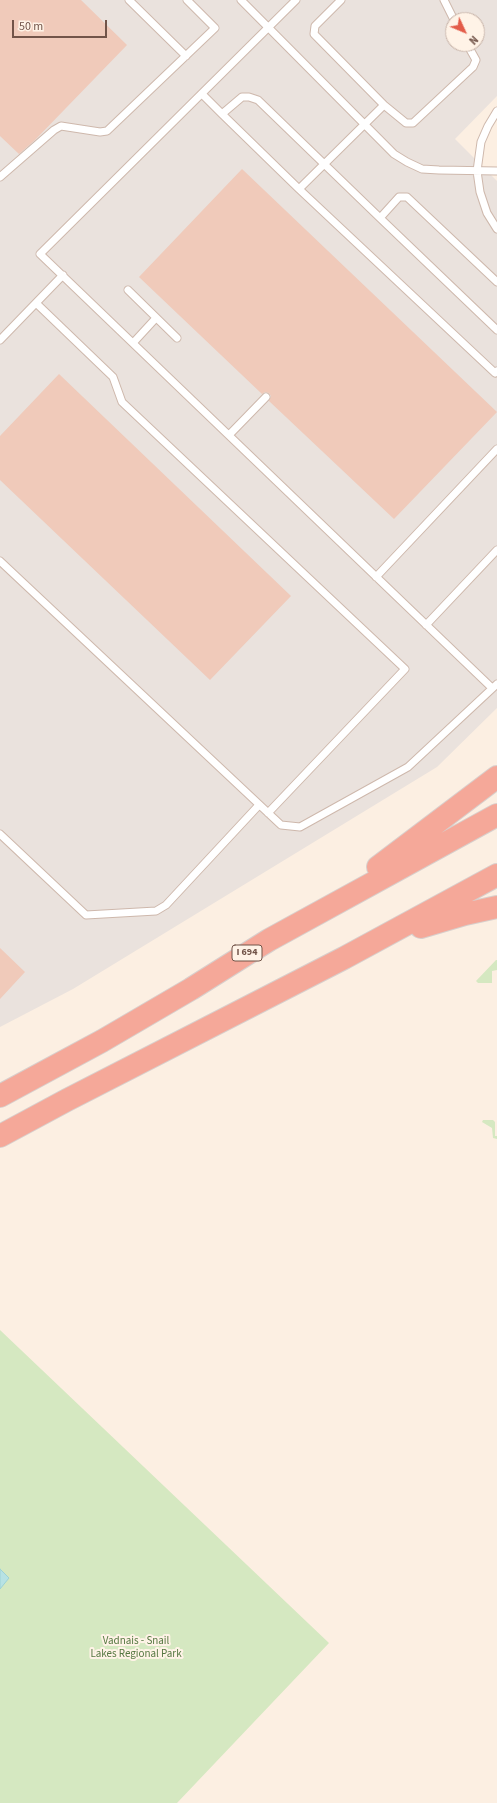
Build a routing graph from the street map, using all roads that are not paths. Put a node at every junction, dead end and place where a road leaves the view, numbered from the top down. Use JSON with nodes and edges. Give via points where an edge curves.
{"nodes":[{"id":1,"x":128,"y":0,"type":"edge"},
{"id":2,"x":187,"y":0,"type":"edge"},
{"id":3,"x":241,"y":0,"type":"edge"},
{"id":4,"x":296,"y":0,"type":"edge"},
{"id":5,"x":341,"y":0,"type":"edge"},
{"id":6,"x":444,"y":0,"type":"edge"},
{"id":7,"x":450,"y":12,"type":"edge"},
{"id":8,"x":269,"y":27,"type":"junction"},
{"id":9,"x":472,"y":52,"type":"edge"},
{"id":10,"x":186,"y":56,"type":"junction"},
{"id":11,"x":202,"y":94,"type":"junction"},
{"id":12,"x":384,"y":105,"type":"junction"},
{"id":13,"x":497,"y":111,"type":"edge"},
{"id":14,"x":222,"y":114,"type":"junction"},
{"id":15,"x":365,"y":123,"type":"junction"},
{"id":16,"x":323,"y":164,"type":"junction"},
{"id":17,"x":477,"y":171,"type":"junction"},
{"id":18,"x":497,"y":171,"type":"edge"},
{"id":19,"x":0,"y":177,"type":"edge"},
{"id":20,"x":298,"y":189,"type":"junction"},
{"id":21,"x":380,"y":218,"type":"junction"},
{"id":22,"x":497,"y":229,"type":"edge"},
{"id":23,"x":63,"y":275,"type":"junction"},
{"id":24,"x":497,"y":282,"type":"edge"},
{"id":25,"x":128,"y":290,"type":"dead end"},
{"id":26,"x":36,"y":303,"type":"junction"},
{"id":27,"x":156,"y":318,"type":"junction"},
{"id":28,"x":497,"y":330,"type":"edge"},
{"id":29,"x":177,"y":338,"type":"dead end"},
{"id":30,"x":0,"y":340,"type":"edge"},
{"id":31,"x":133,"y":343,"type":"junction"},
{"id":32,"x":496,"y":373,"type":"edge"},
{"id":33,"x":266,"y":397,"type":"dead end"},
{"id":34,"x":229,"y":435,"type":"junction"},
{"id":35,"x":497,"y":449,"type":"edge"},
{"id":36,"x":497,"y":550,"type":"edge"},
{"id":37,"x":0,"y":561,"type":"edge"},
{"id":38,"x":376,"y":577,"type":"junction"},
{"id":39,"x":426,"y":625,"type":"junction"},
{"id":40,"x":495,"y":686,"type":"edge"},
{"id":41,"x":497,"y":777,"type":"edge"},
{"id":42,"x":259,"y":805,"type":"junction"},
{"id":43,"x":268,"y":813,"type":"junction"},
{"id":44,"x":497,"y":815,"type":"edge"},
{"id":45,"x":0,"y":834,"type":"edge"},
{"id":46,"x":497,"y":875,"type":"edge"},
{"id":47,"x":497,"y":906,"type":"edge"},
{"id":48,"x":289,"y":929,"type":"junction"},
{"id":49,"x":344,"y":958,"type":"junction"},
{"id":50,"x":0,"y":1096,"type":"edge"},
{"id":51,"x":0,"y":1136,"type":"edge"}],
"edges":[{"from":1,"to":10,"type":"lane"},
{"from":2,"to":10,"type":"lane","via":[[214,28]]},
{"from":3,"to":8,"type":"lane"},
{"from":4,"to":8,"type":"lane"},
{"from":5,"to":12,"type":"lane","via":[[315,26],[314,34]]},
{"from":6,"to":7,"type":"lane"},
{"from":8,"to":11,"type":"lane"},
{"from":8,"to":15,"type":"lane"},
{"from":9,"to":12,"type":"lane","via":[[476,60],[473,67],[413,123],[406,124]]},
{"from":10,"to":19,"type":"lane","via":[[107,131],[61,126]]},
{"from":11,"to":14,"type":"lane"},
{"from":11,"to":23,"type":"lane","via":[[40,254]]},
{"from":12,"to":15,"type":"lane"},
{"from":13,"to":17,"type":"lane","via":[[481,142]]},
{"from":14,"to":16,"type":"lane","via":[[242,97],[258,100]]},
{"from":14,"to":20,"type":"lane"},
{"from":15,"to":16,"type":"lane"},
{"from":15,"to":17,"type":"lane","via":[[394,154],[422,169]]},
{"from":16,"to":20,"type":"lane"},
{"from":16,"to":21,"type":"lane"},
{"from":17,"to":18,"type":"lane"},
{"from":17,"to":22,"type":"lane","via":[[487,213]]},
{"from":20,"to":32,"type":"lane"},
{"from":21,"to":24,"type":"lane","via":[[399,197],[407,197]]},
{"from":21,"to":28,"type":"lane"},
{"from":23,"to":26,"type":"lane"},
{"from":23,"to":31,"type":"lane"},
{"from":25,"to":27,"type":"lane"},
{"from":26,"to":30,"type":"lane"},
{"from":26,"to":43,"type":"lane","via":[[113,377],[122,402],[405,670]]},
{"from":27,"to":29,"type":"lane"},
{"from":27,"to":31,"type":"lane"},
{"from":31,"to":34,"type":"lane"},
{"from":33,"to":34,"type":"lane"},
{"from":34,"to":38,"type":"lane"},
{"from":35,"to":38,"type":"lane"},
{"from":36,"to":39,"type":"lane"},
{"from":37,"to":42,"type":"lane"},
{"from":38,"to":39,"type":"lane"},
{"from":39,"to":40,"type":"lane"},
{"from":40,"to":43,"type":"lane","via":[[408,767],[300,826],[280,825]]},
{"from":41,"to":48,"type":"highway","via":[[386,862],[340,891]]},
{"from":42,"to":43,"type":"lane"},
{"from":42,"to":45,"type":"lane","via":[[166,905],[156,911],[86,915]]},
{"from":44,"to":48,"type":"highway","number":"I 694"},
{"from":46,"to":49,"type":"highway"},
{"from":47,"to":49,"type":"highway","via":[[431,924],[387,939]]},
{"from":48,"to":50,"type":"highway","number":"I 694","via":[[102,1041]]},
{"from":49,"to":51,"type":"highway"}]}
